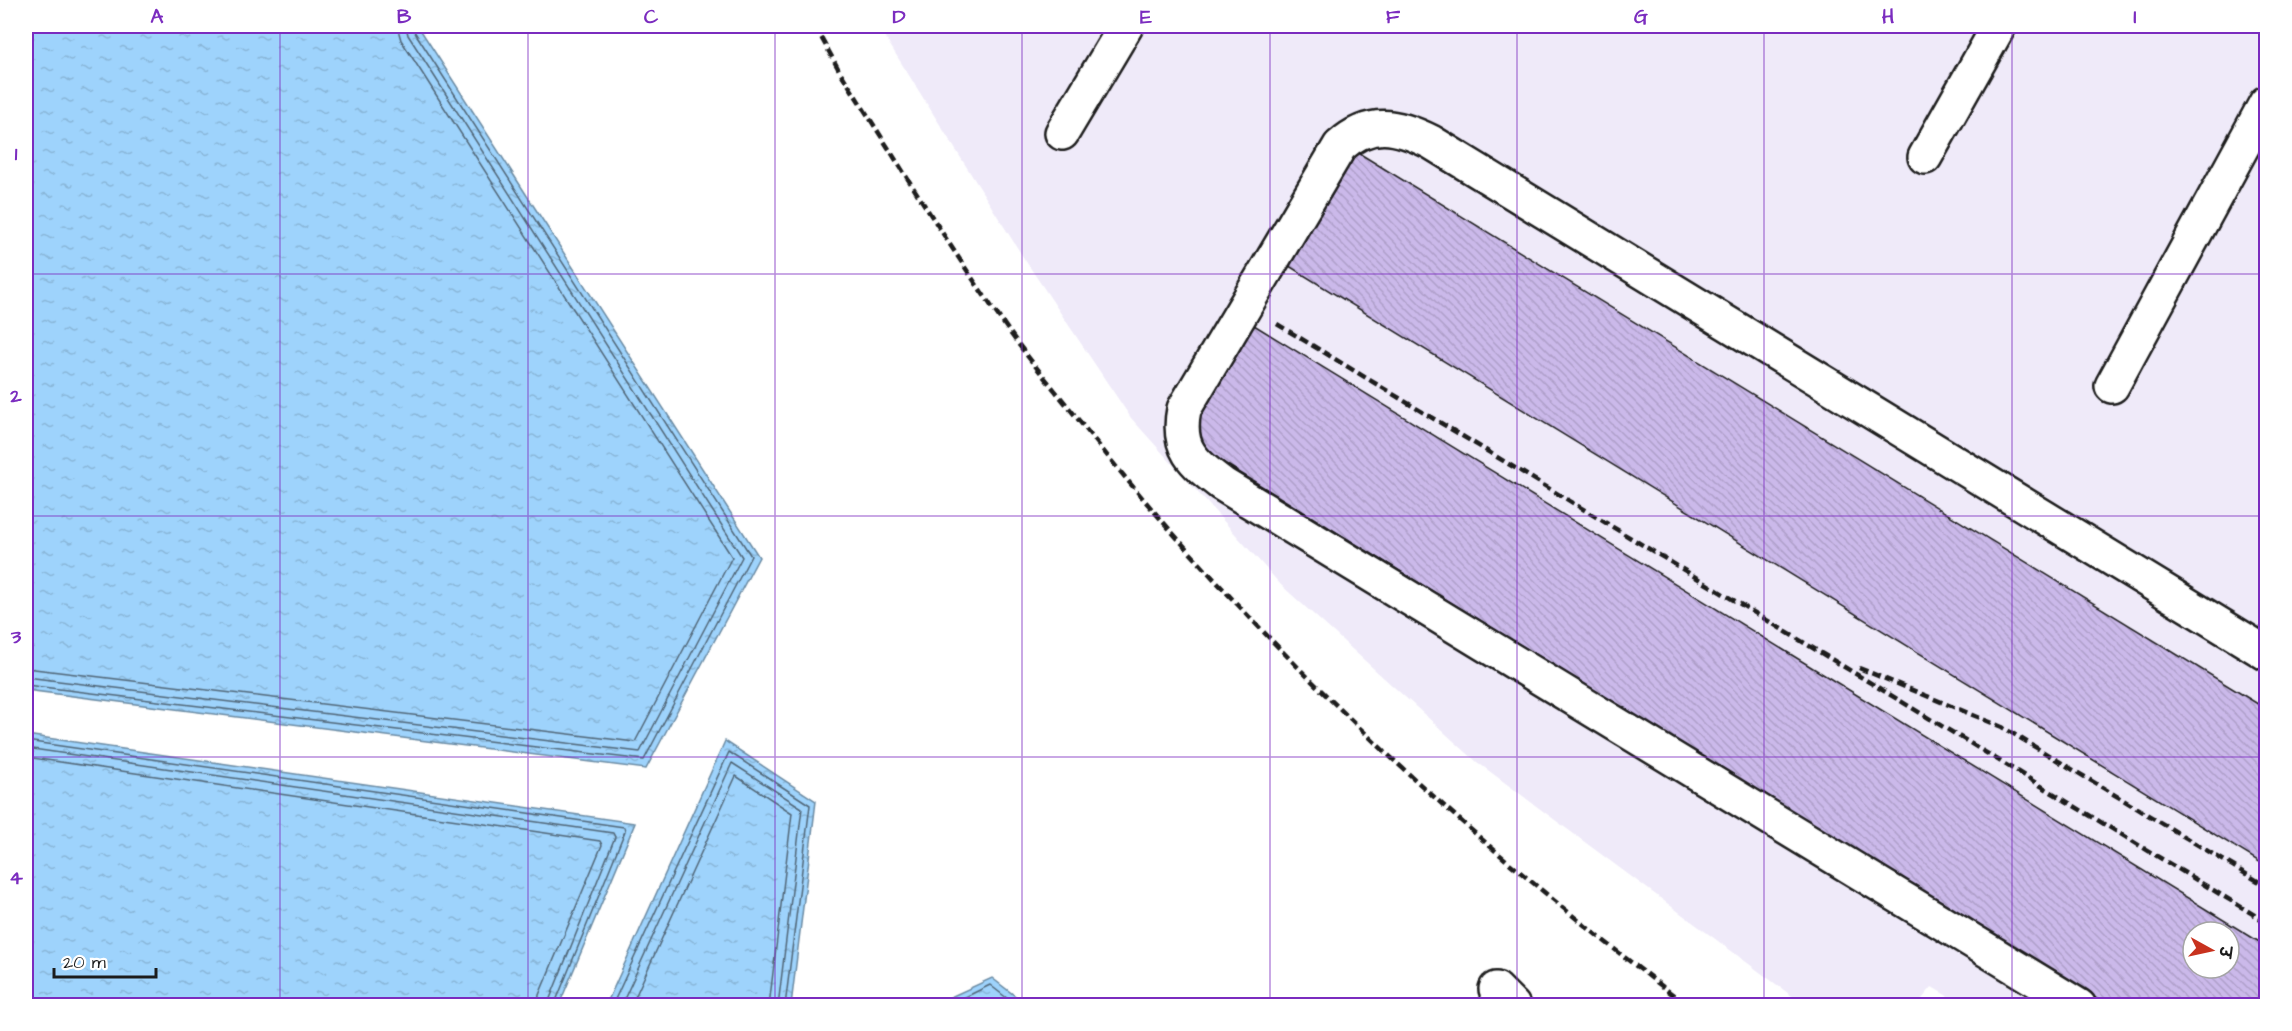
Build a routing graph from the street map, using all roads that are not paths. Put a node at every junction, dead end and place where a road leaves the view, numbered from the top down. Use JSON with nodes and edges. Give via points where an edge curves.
{"nodes":[{"id":1,"x":1126,"y":26,"type":"edge"},
{"id":2,"x":2000,"y":26,"type":"edge"},
{"id":3,"x":2266,"y":103,"type":"edge"},
{"id":4,"x":1062,"y":134,"type":"dead end"},
{"id":5,"x":1925,"y":157,"type":"dead end"},
{"id":6,"x":2112,"y":386,"type":"dead end"},
{"id":7,"x":2266,"y":653,"type":"edge"},
{"id":8,"x":2079,"y":1005,"type":"edge"}],
"edges":[{"from":1,"to":4,"type":"lane"},
{"from":2,"to":5,"type":"lane"},
{"from":3,"to":6,"type":"lane"},
{"from":7,"to":8,"type":"lane","via":[[1406,130],[1369,129],[1354,134],[1340,146],[1184,409],[1180,428],[1186,450],[1199,467],[1222,484]]}]}
